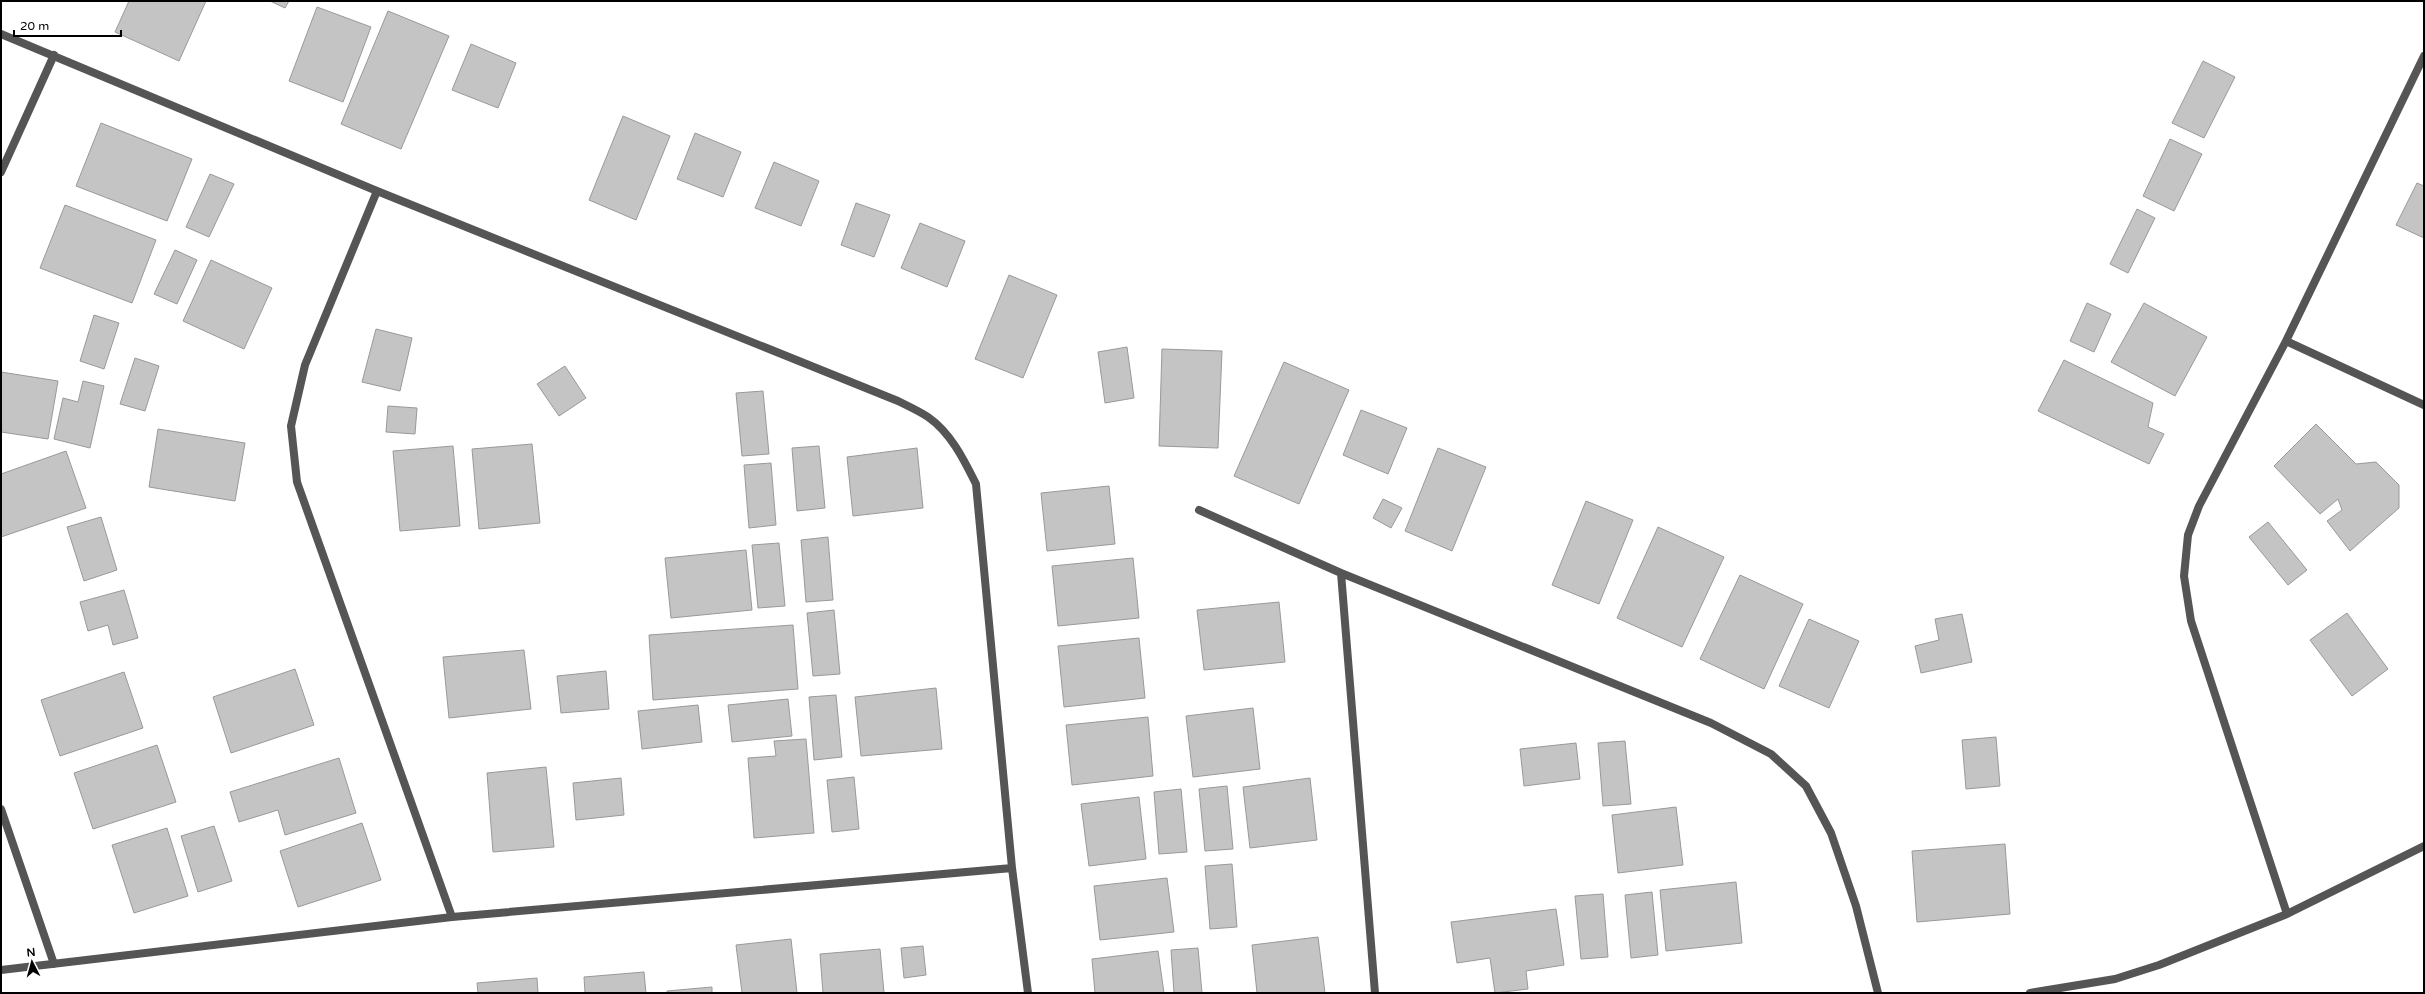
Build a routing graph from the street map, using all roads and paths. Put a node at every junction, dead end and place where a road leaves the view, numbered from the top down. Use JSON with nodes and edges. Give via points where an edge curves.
{"nodes":[{"id":1,"x":1,"y":34,"type":"edge"},
{"id":2,"x":54,"y":55,"type":"junction"},
{"id":3,"x":2424,"y":56,"type":"edge"},
{"id":4,"x":1,"y":172,"type":"edge"},
{"id":5,"x":377,"y":191,"type":"junction"},
{"id":6,"x":2286,"y":341,"type":"junction"},
{"id":7,"x":2424,"y":405,"type":"edge"},
{"id":8,"x":1199,"y":510,"type":"dead end"},
{"id":9,"x":1341,"y":573,"type":"junction"},
{"id":10,"x":1,"y":809,"type":"edge"},
{"id":11,"x":2424,"y":846,"type":"edge"},
{"id":12,"x":1012,"y":868,"type":"junction"},
{"id":13,"x":2287,"y":914,"type":"junction"},
{"id":14,"x":452,"y":917,"type":"junction"},
{"id":15,"x":54,"y":964,"type":"junction"},
{"id":16,"x":1,"y":970,"type":"edge"},
{"id":17,"x":1028,"y":993,"type":"edge"},
{"id":18,"x":1375,"y":993,"type":"edge"},
{"id":19,"x":1878,"y":993,"type":"edge"},
{"id":20,"x":2030,"y":993,"type":"edge"}],
"edges":[{"from":1,"to":2,"type":"street"},
{"from":2,"to":4,"type":"street"},
{"from":2,"to":5,"type":"street"},
{"from":3,"to":6,"type":"street"},
{"from":5,"to":12,"type":"street","via":[[898,401],[928,418],[946,435],[961,455],[976,484]]},
{"from":5,"to":14,"type":"street","via":[[305,365],[291,426],[292,440],[297,482]]},
{"from":6,"to":7,"type":"street"},
{"from":6,"to":13,"type":"street","via":[[2199,506],[2188,536],[2184,576],[2191,622]]},
{"from":8,"to":9,"type":"street"},
{"from":9,"to":18,"type":"street"},
{"from":9,"to":19,"type":"street","via":[[1711,723],[1771,754],[1806,786],[1831,832],[1856,906]]},
{"from":10,"to":15,"type":"street"},
{"from":11,"to":13,"type":"street"},
{"from":12,"to":14,"type":"street"},
{"from":12,"to":17,"type":"street"},
{"from":13,"to":20,"type":"street","via":[[2159,965],[2115,979]]},
{"from":14,"to":15,"type":"street"},
{"from":15,"to":16,"type":"street"}]}
